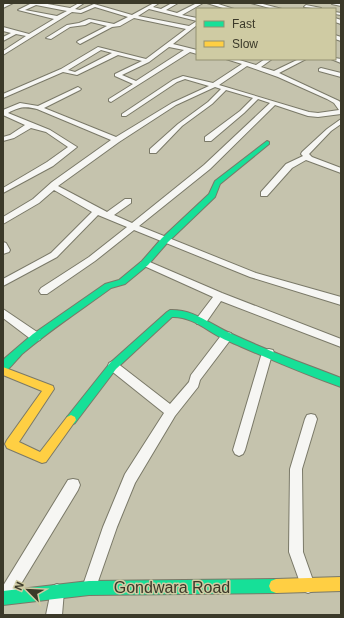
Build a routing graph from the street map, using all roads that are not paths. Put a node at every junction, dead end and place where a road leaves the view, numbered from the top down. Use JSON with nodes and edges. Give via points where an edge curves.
{"nodes":[{"id":1,"x":11,"y":3,"type":"edge"},
{"id":2,"x":35,"y":3,"type":"edge"},
{"id":3,"x":82,"y":3,"type":"edge"},
{"id":4,"x":157,"y":3,"type":"edge"},
{"id":5,"x":176,"y":3,"type":"edge"},
{"id":6,"x":201,"y":3,"type":"edge"},
{"id":7,"x":209,"y":3,"type":"edge"},
{"id":8,"x":253,"y":3,"type":"edge"},
{"id":9,"x":334,"y":3,"type":"edge"},
{"id":10,"x":341,"y":5,"type":"edge"},
{"id":11,"x":306,"y":6,"type":"dead end"},
{"id":12,"x":3,"y":7,"type":"edge"},
{"id":13,"x":150,"y":8,"type":"junction"},
{"id":14,"x":228,"y":8,"type":"edge"},
{"id":15,"x":276,"y":8,"type":"edge"},
{"id":16,"x":312,"y":8,"type":"edge"},
{"id":17,"x":70,"y":10,"type":"junction"},
{"id":18,"x":161,"y":10,"type":"junction"},
{"id":19,"x":177,"y":15,"type":"junction"},
{"id":20,"x":134,"y":17,"type":"junction"},
{"id":21,"x":58,"y":18,"type":"junction"},
{"id":22,"x":196,"y":21,"type":"edge"},
{"id":23,"x":196,"y":22,"type":"edge"},
{"id":24,"x":112,"y":25,"type":"junction"},
{"id":25,"x":190,"y":28,"type":"junction"},
{"id":26,"x":3,"y":29,"type":"edge"},
{"id":27,"x":16,"y":32,"type":"junction"},
{"id":28,"x":31,"y":36,"type":"junction"},
{"id":29,"x":49,"y":38,"type":"dead end"},
{"id":30,"x":3,"y":39,"type":"edge"},
{"id":31,"x":80,"y":42,"type":"dead end"},
{"id":32,"x":169,"y":45,"type":"junction"},
{"id":33,"x":189,"y":50,"type":"junction"},
{"id":34,"x":196,"y":52,"type":"edge"},
{"id":35,"x":3,"y":53,"type":"edge"},
{"id":36,"x":117,"y":54,"type":"junction"},
{"id":37,"x":236,"y":60,"type":"edge"},
{"id":38,"x":267,"y":60,"type":"edge"},
{"id":39,"x":301,"y":60,"type":"edge"},
{"id":40,"x":147,"y":61,"type":"junction"},
{"id":41,"x":247,"y":63,"type":"junction"},
{"id":42,"x":258,"y":66,"type":"junction"},
{"id":43,"x":63,"y":70,"type":"junction"},
{"id":44,"x":321,"y":70,"type":"dead end"},
{"id":45,"x":275,"y":73,"type":"junction"},
{"id":46,"x":341,"y":75,"type":"edge"},
{"id":47,"x":136,"y":82,"type":"junction"},
{"id":48,"x":213,"y":86,"type":"junction"},
{"id":49,"x":225,"y":88,"type":"junction"},
{"id":50,"x":78,"y":89,"type":"dead end"},
{"id":51,"x":3,"y":96,"type":"edge"},
{"id":52,"x":257,"y":97,"type":"junction"},
{"id":53,"x":111,"y":100,"type":"dead end"},
{"id":54,"x":274,"y":102,"type":"junction"},
{"id":55,"x":39,"y":108,"type":"junction"},
{"id":56,"x":341,"y":109,"type":"edge"},
{"id":57,"x":341,"y":112,"type":"edge"},
{"id":58,"x":3,"y":113,"type":"edge"},
{"id":59,"x":124,"y":115,"type":"dead end"},
{"id":60,"x":341,"y":121,"type":"edge"},
{"id":61,"x":30,"y":125,"type":"junction"},
{"id":62,"x":58,"y":126,"type":"junction"},
{"id":63,"x":3,"y":139,"type":"edge"},
{"id":64,"x":208,"y":139,"type":"dead end"},
{"id":65,"x":116,"y":140,"type":"junction"},
{"id":66,"x":267,"y":143,"type":"dead end"},
{"id":67,"x":153,"y":151,"type":"dead end"},
{"id":68,"x":307,"y":157,"type":"junction"},
{"id":69,"x":341,"y":171,"type":"edge"},
{"id":70,"x":54,"y":187,"type":"junction"},
{"id":71,"x":3,"y":191,"type":"edge"},
{"id":72,"x":264,"y":194,"type":"dead end"},
{"id":73,"x":128,"y":201,"type":"dead end"},
{"id":74,"x":97,"y":211,"type":"junction"},
{"id":75,"x":108,"y":216,"type":"junction"},
{"id":76,"x":3,"y":221,"type":"edge"},
{"id":77,"x":134,"y":227,"type":"junction"},
{"id":78,"x":165,"y":240,"type":"junction"},
{"id":79,"x":3,"y":245,"type":"edge"},
{"id":80,"x":3,"y":251,"type":"edge"},
{"id":81,"x":145,"y":263,"type":"junction"},
{"id":82,"x":3,"y":283,"type":"edge"},
{"id":83,"x":44,"y":291,"type":"dead end"},
{"id":84,"x":219,"y":296,"type":"junction"},
{"id":85,"x":341,"y":301,"type":"edge"},
{"id":86,"x":3,"y":313,"type":"edge"},
{"id":87,"x":201,"y":321,"type":"junction"},
{"id":88,"x":228,"y":336,"type":"junction"},
{"id":89,"x":36,"y":337,"type":"junction"},
{"id":90,"x":341,"y":343,"type":"edge"},
{"id":91,"x":269,"y":353,"type":"junction"},
{"id":92,"x":113,"y":366,"type":"junction"},
{"id":93,"x":3,"y":370,"type":"edge"},
{"id":94,"x":341,"y":383,"type":"edge"},
{"id":95,"x":171,"y":412,"type":"junction"},
{"id":96,"x":311,"y":419,"type":"dead end"},
{"id":97,"x":239,"y":450,"type":"dead end"},
{"id":98,"x":73,"y":485,"type":"dead end"},
{"id":99,"x":341,"y":584,"type":"edge"},
{"id":100,"x":308,"y":586,"type":"junction"},
{"id":101,"x":88,"y":588,"type":"junction"},
{"id":102,"x":57,"y":591,"type":"junction"},
{"id":103,"x":3,"y":598,"type":"edge"},
{"id":104,"x":54,"y":615,"type":"edge"}],
"edges":[{"from":1,"to":12,"type":"street"},
{"from":2,"to":17,"type":"street"},
{"from":2,"to":21,"type":"street","via":[[20,10]]},
{"from":3,"to":17,"type":"street"},
{"from":4,"to":13,"type":"street"},
{"from":5,"to":18,"type":"street"},
{"from":6,"to":19,"type":"street"},
{"from":7,"to":14,"type":"street"},
{"from":8,"to":15,"type":"street"},
{"from":9,"to":10,"type":"street"},
{"from":11,"to":16,"type":"street"},
{"from":13,"to":18,"type":"street"},
{"from":13,"to":20,"type":"street"},
{"from":17,"to":20,"type":"street","via":[[81,12],[94,5]]},
{"from":17,"to":21,"type":"street"},
{"from":18,"to":19,"type":"street"},
{"from":19,"to":22,"type":"street"},
{"from":20,"to":24,"type":"street","via":[[118,25]]},
{"from":20,"to":25,"type":"street"},
{"from":21,"to":28,"type":"street"},
{"from":23,"to":25,"type":"street"},
{"from":24,"to":29,"type":"street","via":[[91,20],[81,25],[69,26]]},
{"from":24,"to":31,"type":"street"},
{"from":25,"to":32,"type":"street"},
{"from":26,"to":27,"type":"street"},
{"from":27,"to":28,"type":"street"},
{"from":27,"to":30,"type":"street"},
{"from":28,"to":35,"type":"street"},
{"from":32,"to":33,"type":"street"},
{"from":32,"to":40,"type":"street"},
{"from":33,"to":34,"type":"street"},
{"from":33,"to":47,"type":"street"},
{"from":36,"to":40,"type":"street"},
{"from":36,"to":43,"type":"street","via":[[75,74]]},
{"from":36,"to":43,"type":"street","via":[[100,48]]},
{"from":37,"to":41,"type":"street"},
{"from":38,"to":42,"type":"street"},
{"from":39,"to":45,"type":"street"},
{"from":40,"to":47,"type":"street","via":[[117,75]]},
{"from":41,"to":42,"type":"street"},
{"from":41,"to":48,"type":"street"},
{"from":42,"to":45,"type":"street"},
{"from":43,"to":51,"type":"street"},
{"from":44,"to":46,"type":"street"},
{"from":45,"to":56,"type":"street","via":[[337,102]]},
{"from":47,"to":53,"type":"street","via":[[138,83]]},
{"from":48,"to":49,"type":"street"},
{"from":48,"to":59,"type":"street","via":[[185,77]]},
{"from":48,"to":65,"type":"street","via":[[174,104]]},
{"from":49,"to":52,"type":"street"},
{"from":49,"to":67,"type":"street"},
{"from":50,"to":55,"type":"street"},
{"from":52,"to":54,"type":"street"},
{"from":52,"to":64,"type":"street"},
{"from":54,"to":57,"type":"street","via":[[315,115]]},
{"from":54,"to":77,"type":"street","via":[[207,167]]},
{"from":55,"to":58,"type":"street","via":[[22,104]]},
{"from":55,"to":62,"type":"street"},
{"from":58,"to":61,"type":"street"},
{"from":60,"to":68,"type":"street","via":[[305,154]]},
{"from":61,"to":62,"type":"street"},
{"from":61,"to":63,"type":"street","via":[[12,137]]},
{"from":62,"to":65,"type":"street"},
{"from":62,"to":71,"type":"street","via":[[73,147],[50,164]]},
{"from":65,"to":70,"type":"street"},
{"from":66,"to":78,"type":"street","via":[[217,183],[212,195]]},
{"from":68,"to":69,"type":"street"},
{"from":68,"to":72,"type":"street","via":[[289,166]]},
{"from":70,"to":74,"type":"street"},
{"from":70,"to":76,"type":"street"},
{"from":73,"to":75,"type":"street"},
{"from":74,"to":75,"type":"street"},
{"from":74,"to":82,"type":"street","via":[[54,255]]},
{"from":75,"to":77,"type":"street"},
{"from":77,"to":78,"type":"street"},
{"from":77,"to":83,"type":"street","via":[[92,260]]},
{"from":78,"to":81,"type":"street"},
{"from":78,"to":85,"type":"street","via":[[253,275]]},
{"from":79,"to":80,"type":"street","via":[[6,250]]},
{"from":81,"to":84,"type":"street"},
{"from":81,"to":89,"type":"street","via":[[122,282],[108,286]]},
{"from":84,"to":87,"type":"street"},
{"from":84,"to":90,"type":"street"},
{"from":86,"to":89,"type":"street"},
{"from":87,"to":88,"type":"street"},
{"from":87,"to":92,"type":"street","via":[[176,313],[170,314]]},
{"from":88,"to":91,"type":"street"},
{"from":88,"to":95,"type":"street"},
{"from":89,"to":93,"type":"street","via":[[8,361]]},
{"from":91,"to":94,"type":"street"},
{"from":91,"to":97,"type":"street"},
{"from":92,"to":93,"type":"street","via":[[42,458],[11,444],[49,389]]},
{"from":92,"to":95,"type":"street"},
{"from":95,"to":101,"type":"street","via":[[130,479]]},
{"from":96,"to":100,"type":"street","via":[[296,469],[296,552]]},
{"from":98,"to":103,"type":"street"},
{"from":99,"to":100,"type":"street","name":"Gondwara Road"},
{"from":100,"to":101,"type":"street","name":"Gondwara Road"},
{"from":101,"to":102,"type":"street","name":"Gondwara Road"},
{"from":102,"to":103,"type":"street","name":"Gondwara Road"},
{"from":102,"to":104,"type":"street"}]}
